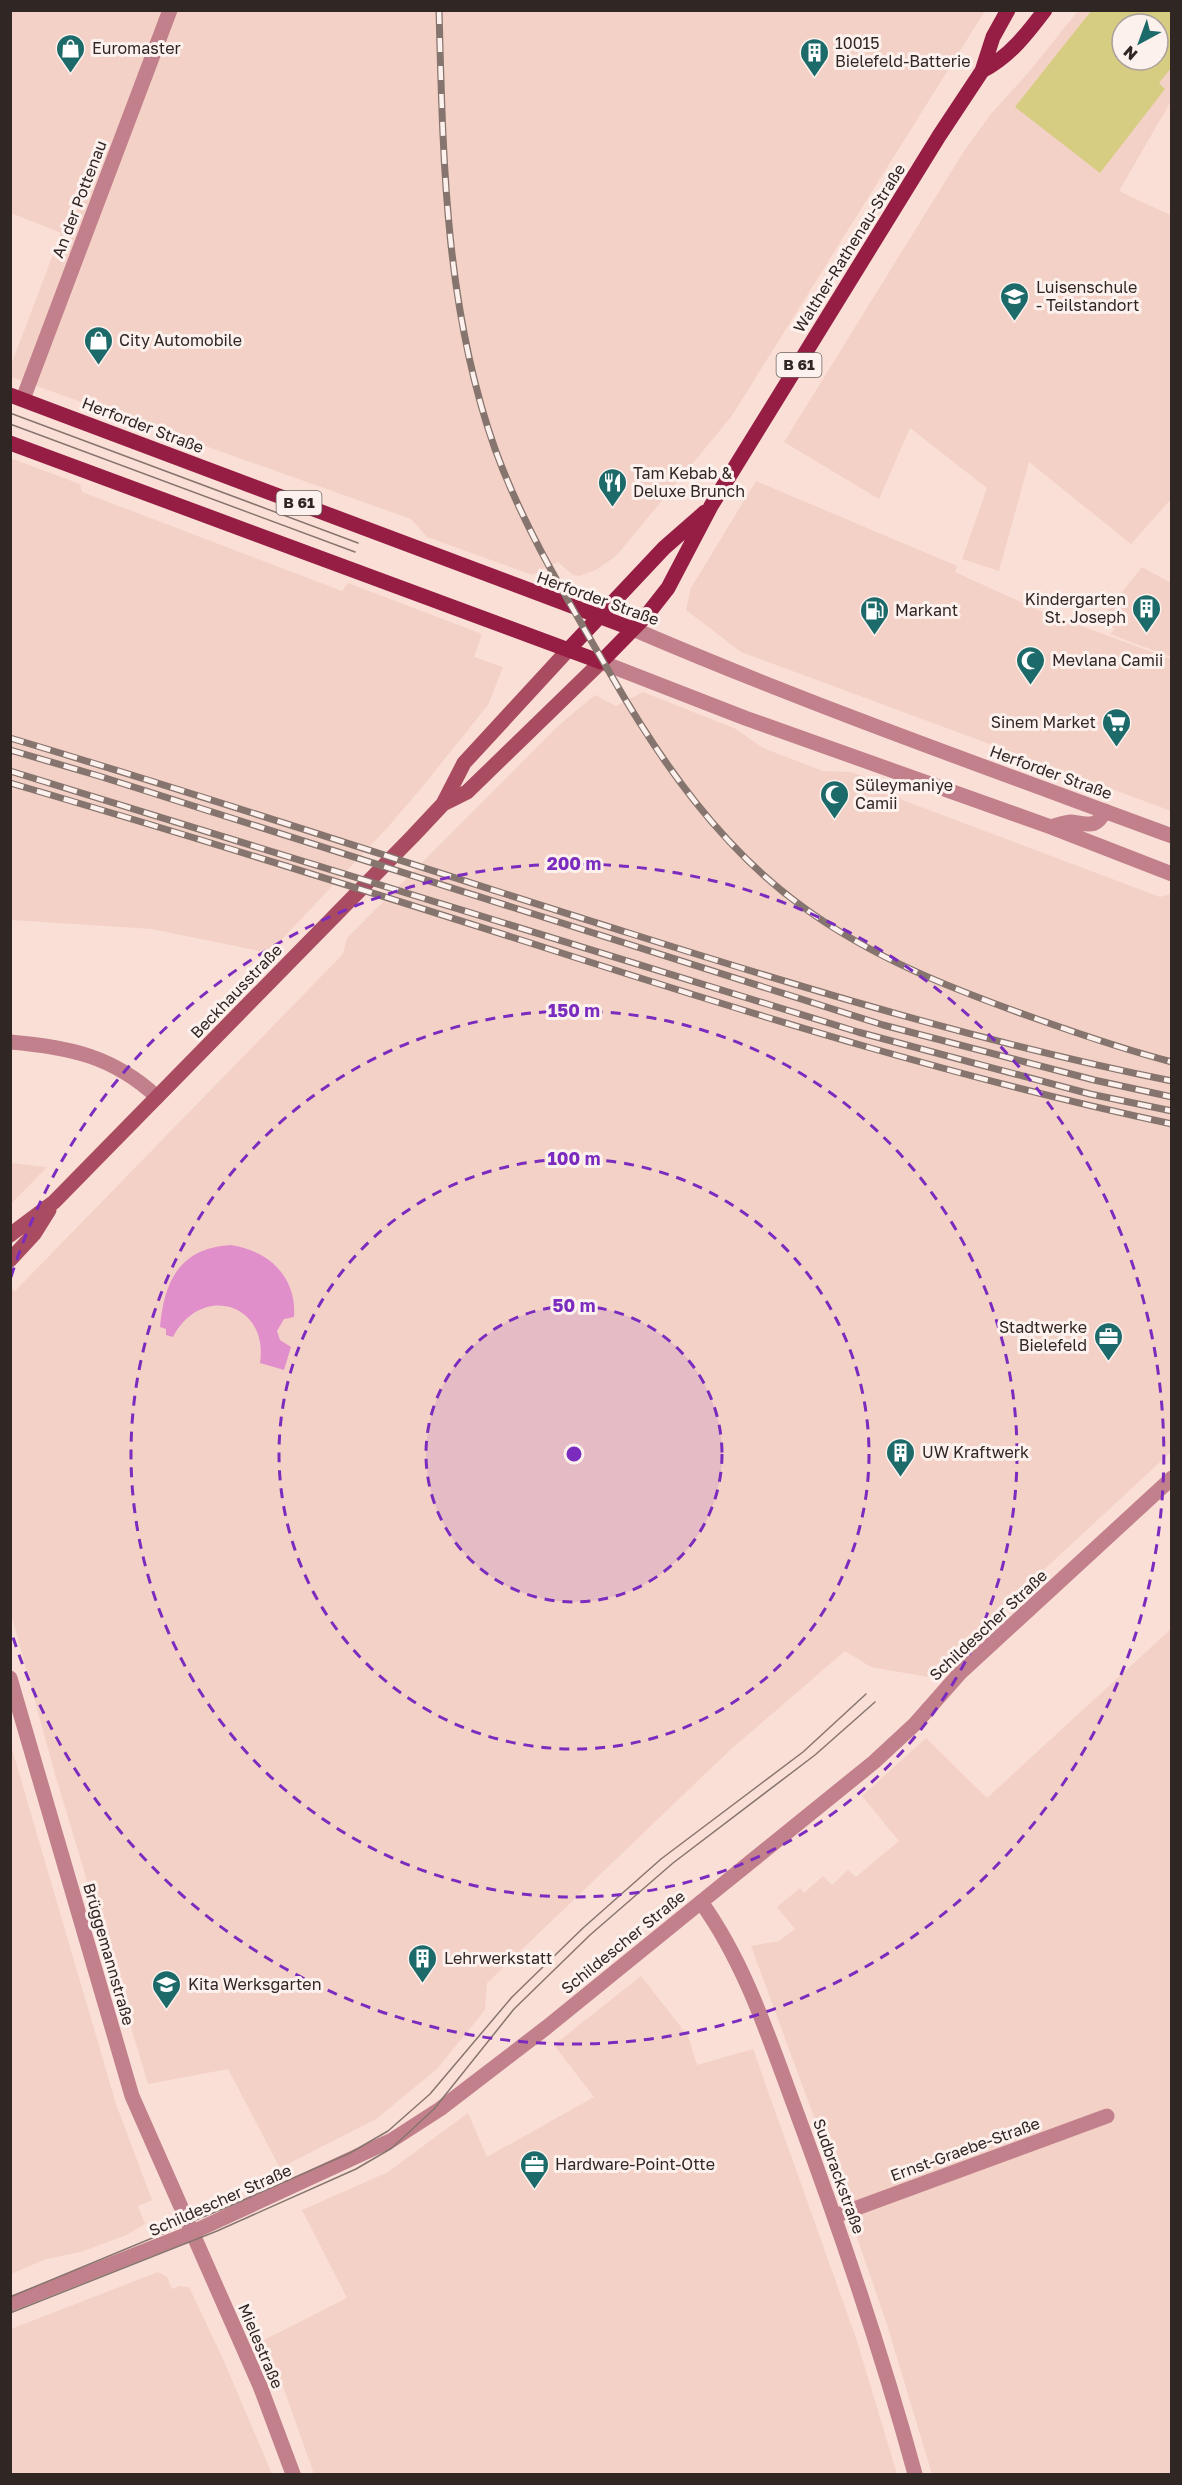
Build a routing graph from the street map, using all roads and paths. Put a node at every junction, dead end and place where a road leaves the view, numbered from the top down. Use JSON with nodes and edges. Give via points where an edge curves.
{"nodes":[{"id":1,"x":170,"y":10,"type":"edge"},
{"id":2,"x":1008,"y":10,"type":"edge"},
{"id":3,"x":1045,"y":10,"type":"edge"},
{"id":4,"x":982,"y":71,"type":"junction"},
{"id":5,"x":17,"y":397,"type":"edge"},
{"id":6,"x":10,"y":443,"type":"edge"},
{"id":7,"x":711,"y":506,"type":"junction"},
{"id":8,"x":601,"y":616,"type":"junction"},
{"id":9,"x":633,"y":629,"type":"junction"},
{"id":10,"x":569,"y":650,"type":"junction"},
{"id":11,"x":601,"y":662,"type":"junction"},
{"id":12,"x":443,"y":804,"type":"junction"},
{"id":13,"x":1105,"y":811,"type":"junction"},
{"id":14,"x":1051,"y":827,"type":"junction"},
{"id":15,"x":1172,"y":836,"type":"edge"},
{"id":16,"x":1172,"y":874,"type":"edge"},
{"id":17,"x":10,"y":1042,"type":"edge"},
{"id":18,"x":157,"y":1097,"type":"junction"},
{"id":19,"x":54,"y":1202,"type":"junction"},
{"id":20,"x":10,"y":1235,"type":"edge"},
{"id":21,"x":10,"y":1260,"type":"edge"},
{"id":22,"x":1172,"y":1478,"type":"edge"},
{"id":23,"x":10,"y":1678,"type":"edge"},
{"id":24,"x":701,"y":1902,"type":"junction"},
{"id":25,"x":1107,"y":2116,"type":"dead end"},
{"id":26,"x":835,"y":2216,"type":"junction"},
{"id":27,"x":193,"y":2232,"type":"junction"},
{"id":28,"x":10,"y":2304,"type":"edge"},
{"id":29,"x":293,"y":2475,"type":"edge"},
{"id":30,"x":915,"y":2475,"type":"edge"}],
"edges":[{"from":1,"to":5,"type":"street","name":"An der Pottenau"},
{"from":2,"to":4,"type":"main road","name":"Walther-Rathenau-Straße","number":"B 61","via":[[993,37]]},
{"from":3,"to":4,"type":"main road","name":"Walther-Rathenau-Straße","number":"B 61","via":[[1020,43]]},
{"from":4,"to":7,"type":"main road","name":"Walther-Rathenau-Straße","number":"B 61"},
{"from":5,"to":8,"type":"main road","name":"Herforder Straße","number":"B 61","via":[[539,596]]},
{"from":6,"to":10,"type":"main road"},
{"from":7,"to":8,"type":"main road","name":"Walther-Rathenau-Straße","number":"B 61","via":[[664,548]]},
{"from":7,"to":9,"type":"main road","name":"Walther-Rathenau-Straße","number":"B 61","via":[[680,568]]},
{"from":8,"to":9,"type":"main road","name":"Herforder Straße","number":"B 61"},
{"from":8,"to":10,"type":"main road","name":"Beckhausstraße"},
{"from":9,"to":11,"type":"main road","name":"Walther-Rathenau-Straße","number":"B 61"},
{"from":9,"to":13,"type":"street","name":"Herforder Straße","via":[[771,688]]},
{"from":10,"to":11,"type":"main road"},
{"from":10,"to":12,"type":"main road","name":"Beckhausstraße","via":[[464,763]]},
{"from":11,"to":12,"type":"main road","name":"Beckhausstraße","via":[[467,792]]},
{"from":11,"to":14,"type":"street","via":[[745,718]]},
{"from":12,"to":18,"type":"main road","name":"Beckhausstraße"},
{"from":13,"to":14,"type":"street","via":[[1093,826],[1068,822]]},
{"from":13,"to":15,"type":"street","name":"Herforder Straße"},
{"from":14,"to":16,"type":"street"},
{"from":17,"to":18,"type":"street","via":[[49,1046],[113,1064]]},
{"from":18,"to":19,"type":"main road","name":"Beckhausstraße"},
{"from":19,"to":20,"type":"main road","name":"Beckhausstraße"},
{"from":19,"to":21,"type":"main road","name":"Beckhausstraße","via":[[34,1234]]},
{"from":22,"to":24,"type":"street","name":"Schildescher Straße","via":[[960,1673],[915,1724],[874,1762]]},
{"from":23,"to":27,"type":"street","name":"Brüggemannstraße","via":[[132,2096]]},
{"from":24,"to":26,"type":"street","name":"Sudbrackstraße","via":[[733,1952]]},
{"from":24,"to":27,"type":"street","name":"Schildescher Straße","via":[[547,2027],[421,2122],[371,2152]]},
{"from":25,"to":26,"type":"street","name":"Ernst-Graebe-Straße"},
{"from":26,"to":30,"type":"street","name":"Sudbrackstraße"},
{"from":27,"to":28,"type":"street","name":"Schildescher Straße"},
{"from":27,"to":29,"type":"street","name":"Mielestraße","via":[[260,2386]]}]}
